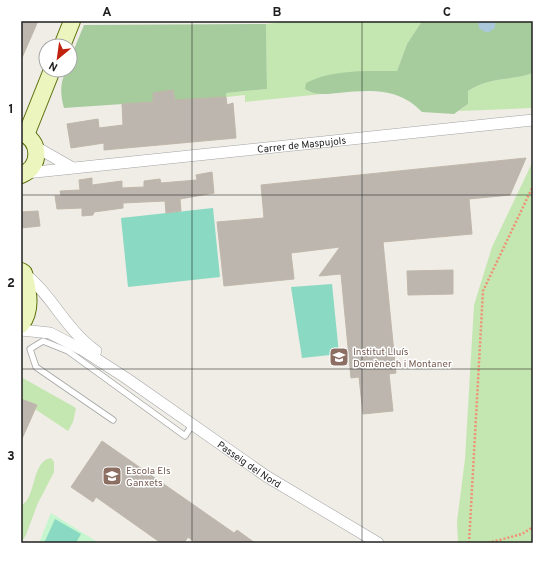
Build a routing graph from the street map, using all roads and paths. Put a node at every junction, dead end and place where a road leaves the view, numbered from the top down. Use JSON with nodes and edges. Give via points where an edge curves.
{"nodes":[{"id":1,"x":72,"y":21,"type":"edge"},
{"id":2,"x":65,"y":38,"type":"edge"},
{"id":3,"x":48,"y":78,"type":"edge"},
{"id":4,"x":533,"y":120,"type":"edge"},
{"id":5,"x":23,"y":134,"type":"edge"},
{"id":6,"x":36,"y":147,"type":"junction"},
{"id":7,"x":71,"y":167,"type":"junction"},
{"id":8,"x":24,"y":174,"type":"edge"},
{"id":9,"x":533,"y":186,"type":"edge"},
{"id":10,"x":22,"y":272,"type":"edge"},
{"id":11,"x":21,"y":325,"type":"edge"},
{"id":12,"x":21,"y":330,"type":"edge"},
{"id":13,"x":126,"y":378,"type":"junction"},
{"id":14,"x":113,"y":420,"type":"dead end"},
{"id":15,"x":192,"y":425,"type":"junction"},
{"id":16,"x":533,"y":527,"type":"edge"},
{"id":17,"x":378,"y":543,"type":"edge"},
{"id":18,"x":469,"y":543,"type":"edge"},
{"id":19,"x":488,"y":543,"type":"edge"}],
"edges":[{"from":1,"to":2,"type":"street"},
{"from":3,"to":5,"type":"street"},
{"from":4,"to":7,"type":"street","name":"Carrer de Maspujols"},
{"from":5,"to":6,"type":"street"},
{"from":6,"to":7,"type":"street"},
{"from":6,"to":8,"type":"street","via":[[36,162]]},
{"from":7,"to":8,"type":"street","name":"Carrer de Maspujols"},
{"from":9,"to":18,"type":"path","via":[[483,291]]},
{"from":10,"to":11,"type":"street","via":[[29,307]]},
{"from":10,"to":13,"type":"street","name":"Passeig del Nord","via":[[36,282],[85,343]]},
{"from":12,"to":13,"type":"street","name":"Passeig del Nord","via":[[50,333],[81,349]]},
{"from":13,"to":15,"type":"street","name":"Passeig del Nord"},
{"from":14,"to":15,"type":"lane","via":[[36,367],[30,349],[43,341],[68,351],[185,436]]},
{"from":15,"to":17,"type":"street","name":"Passeig del Nord","via":[[266,476]]},
{"from":16,"to":19,"type":"path","via":[[522,534]]}]}
